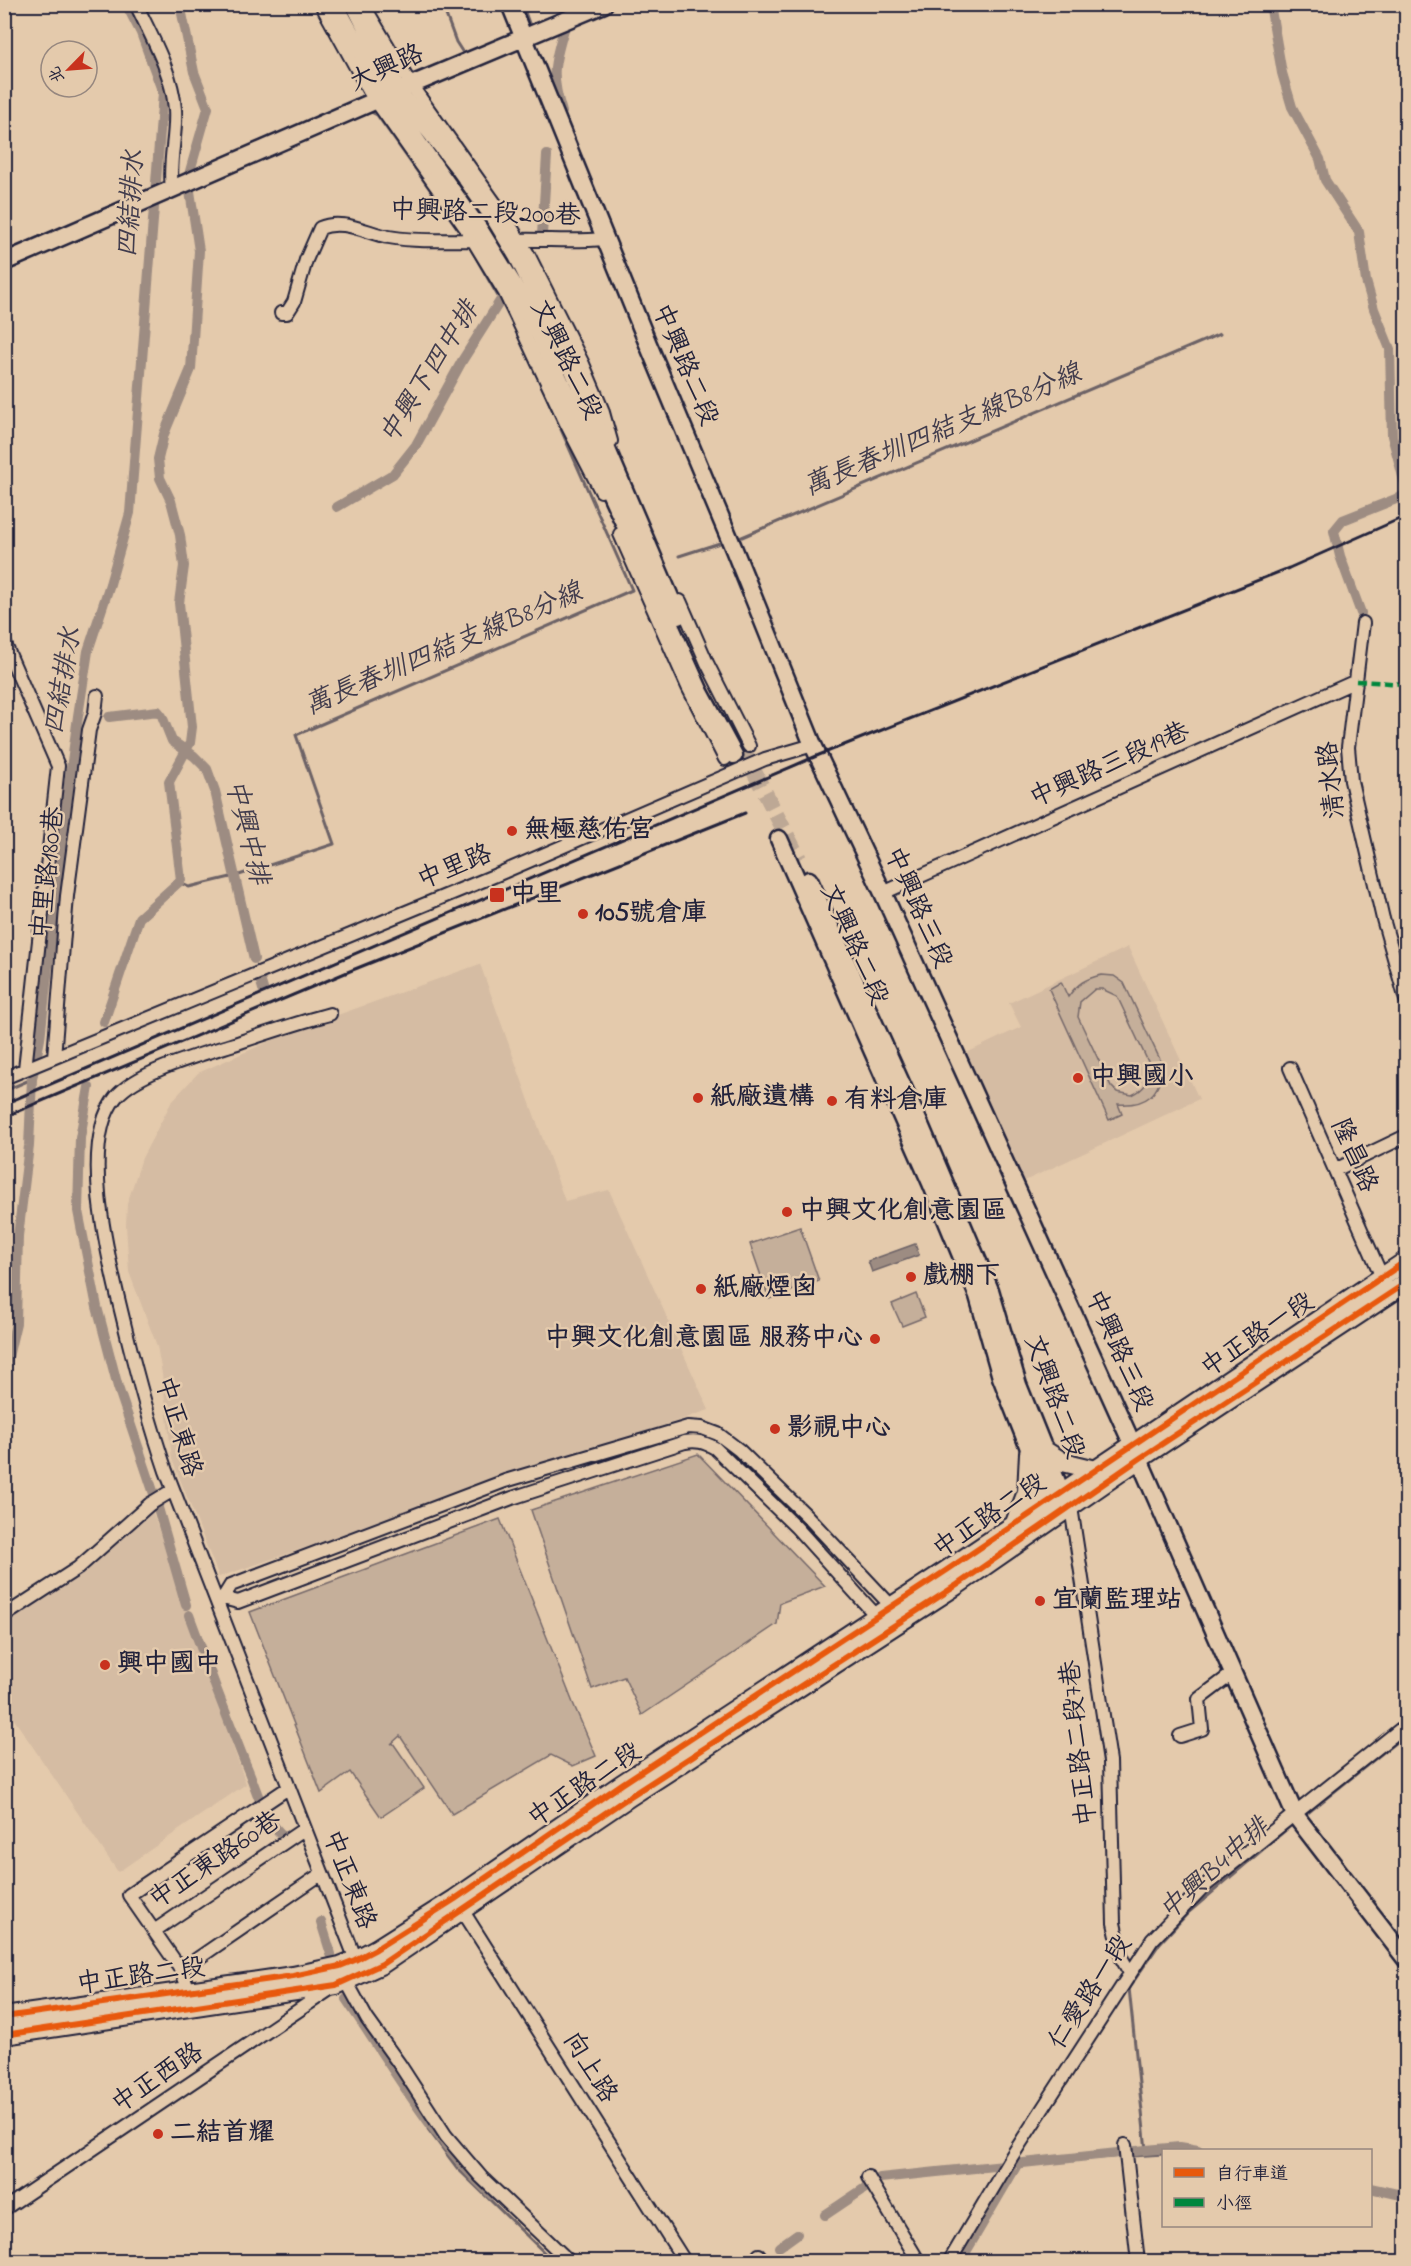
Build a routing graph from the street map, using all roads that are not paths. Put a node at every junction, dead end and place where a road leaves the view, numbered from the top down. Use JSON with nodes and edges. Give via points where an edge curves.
{"nodes":[{"id":1,"x":136,"y":4,"type":"edge"},
{"id":2,"x":321,"y":4,"type":"edge"},
{"id":3,"x":335,"y":4,"type":"edge"},
{"id":4,"x":354,"y":4,"type":"edge"},
{"id":5,"x":363,"y":4,"type":"edge"},
{"id":6,"x":510,"y":4,"type":"edge"},
{"id":7,"x":604,"y":4,"type":"edge"},
{"id":8,"x":523,"y":39,"type":"junction"},
{"id":9,"x":392,"y":93,"type":"junction"},
{"id":10,"x":178,"y":186,"type":"junction"},
{"id":11,"x":604,"y":239,"type":"junction"},
{"id":12,"x":480,"y":240,"type":"junction"},
{"id":13,"x":513,"y":240,"type":"junction"},
{"id":14,"x":4,"y":262,"type":"edge"},
{"id":15,"x":281,"y":313,"type":"dead end"},
{"id":16,"x":1364,"y":623,"type":"dead end"},
{"id":17,"x":4,"y":642,"type":"edge"},
{"id":18,"x":1356,"y":681,"type":"junction"},
{"id":19,"x":97,"y":696,"type":"dead end"},
{"id":20,"x":813,"y":745,"type":"junction"},
{"id":21,"x":779,"y":839,"type":"dead end"},
{"id":22,"x":799,"y":859,"type":"tunnel mouth"},
{"id":23,"x":883,"y":893,"type":"junction"},
{"id":24,"x":1407,"y":1000,"type":"edge"},
{"id":25,"x":330,"y":1014,"type":"dead end"},
{"id":26,"x":54,"y":1057,"type":"junction"},
{"id":27,"x":1290,"y":1068,"type":"dead end"},
{"id":28,"x":24,"y":1069,"type":"junction"},
{"id":29,"x":4,"y":1078,"type":"edge"},
{"id":30,"x":1407,"y":1136,"type":"edge"},
{"id":31,"x":1335,"y":1170,"type":"junction"},
{"id":32,"x":1407,"y":1261,"type":"edge"},
{"id":33,"x":1393,"y":1285,"type":"edge"},
{"id":34,"x":1037,"y":1451,"type":"junction"},
{"id":35,"x":1135,"y":1452,"type":"junction"},
{"id":36,"x":1096,"y":1470,"type":"junction"},
{"id":37,"x":173,"y":1490,"type":"junction"},
{"id":38,"x":1060,"y":1499,"type":"junction"},
{"id":39,"x":1015,"y":1523,"type":"junction"},
{"id":40,"x":219,"y":1600,"type":"junction"},
{"id":41,"x":884,"y":1610,"type":"junction"},
{"id":42,"x":4,"y":1616,"type":"edge"},
{"id":43,"x":896,"y":1625,"type":"junction"},
{"id":44,"x":1232,"y":1674,"type":"junction"},
{"id":45,"x":1407,"y":1725,"type":"edge"},
{"id":46,"x":1180,"y":1736,"type":"dead end"},
{"id":47,"x":288,"y":1788,"type":"junction"},
{"id":48,"x":1295,"y":1815,"type":"junction"},
{"id":49,"x":304,"y":1829,"type":"junction"},
{"id":50,"x":321,"y":1874,"type":"junction"},
{"id":51,"x":459,"y":1904,"type":"junction"},
{"id":52,"x":154,"y":1931,"type":"junction"},
{"id":53,"x":1407,"y":1959,"type":"edge"},
{"id":54,"x":181,"y":1970,"type":"junction"},
{"id":55,"x":348,"y":1973,"type":"junction"},
{"id":56,"x":1130,"y":1973,"type":"junction"},
{"id":57,"x":189,"y":1990,"type":"junction"},
{"id":58,"x":4,"y":2017,"type":"edge"},
{"id":59,"x":7,"y":2035,"type":"edge"},
{"id":60,"x":1126,"y":2150,"type":"dead end"},
{"id":61,"x":871,"y":2181,"type":"dead end"},
{"id":62,"x":4,"y":2209,"type":"edge"},
{"id":63,"x":570,"y":2262,"type":"edge"},
{"id":64,"x":685,"y":2262,"type":"edge"},
{"id":65,"x":919,"y":2262,"type":"edge"},
{"id":66,"x":949,"y":2262,"type":"edge"},
{"id":67,"x":1138,"y":2262,"type":"edge"}],
"edges":[{"from":1,"to":10,"type":"street","via":[[171,86],[175,111],[170,177]]},
{"from":2,"to":9,"type":"street","name":"文興路二段"},
{"from":3,"to":9,"type":"street","name":"文興路二段"},
{"from":4,"to":9,"type":"street","name":"文興路二段"},
{"from":5,"to":9,"type":"street","name":"文興路二段"},
{"from":6,"to":8,"type":"street","name":"中興路二段"},
{"from":7,"to":8,"type":"street","name":"大興路"},
{"from":8,"to":9,"type":"street","name":"大興路"},
{"from":8,"to":11,"type":"street","name":"中興路二段"},
{"from":9,"to":10,"type":"street","name":"大興路"},
{"from":9,"to":12,"type":"street","name":"文興路二段"},
{"from":9,"to":13,"type":"street","name":"文興路二段","via":[[458,167]]},
{"from":10,"to":14,"type":"street","name":"大興路"},
{"from":11,"to":13,"type":"street","name":"中興路二段200巷"},
{"from":11,"to":20,"type":"street","name":"中興路二段"},
{"from":12,"to":13,"type":"street","name":"中興路二段200巷"},
{"from":12,"to":13,"type":"street","name":"文興路二段","via":[[513,284],[539,334],[700,692],[738,753]]},
{"from":12,"to":15,"type":"street","name":"中興路二段200巷","via":[[389,237],[358,227],[327,224],[320,228],[306,260],[294,302],[287,313]]},
{"from":16,"to":18,"type":"street","name":"清水路"},
{"from":17,"to":28,"type":"street","via":[[58,766]]},
{"from":18,"to":23,"type":"street","name":"中興路三段19巷"},
{"from":18,"to":24,"type":"street","name":"清水路","via":[[1348,747],[1351,781],[1383,919]]},
{"from":19,"to":26,"type":"street","name":"中里路180巷","via":[[67,896]]},
{"from":20,"to":23,"type":"street","name":"中興路三段"},
{"from":20,"to":26,"type":"street","name":"中里路","via":[[765,759],[501,873]]},
{"from":21,"to":34,"type":"street","name":"文興路二段","via":[[931,1183],[978,1296],[1001,1377]]},
{"from":22,"to":34,"type":"street","name":"文興路二段","via":[[990,1290]]},
{"from":23,"to":35,"type":"street","name":"中興路三段"},
{"from":25,"to":37,"type":"street","name":"中正東路","via":[[160,1070],[121,1092],[105,1116],[99,1155],[106,1244],[149,1418]]},
{"from":26,"to":28,"type":"street","name":"中里路"},
{"from":27,"to":31,"type":"street","name":"隆昌路"},
{"from":28,"to":29,"type":"street"},
{"from":30,"to":31,"type":"street"},
{"from":31,"to":33,"type":"street","name":"隆昌路"},
{"from":32,"to":33,"type":"main road","name":"中正路一段"},
{"from":33,"to":35,"type":"main road","name":"中正路一段"},
{"from":34,"to":36,"type":"main road"},
{"from":34,"to":38,"type":"street","name":"文興路二段"},
{"from":34,"to":39,"type":"main road"},
{"from":35,"to":36,"type":"main road","name":"中正路二段"},
{"from":35,"to":38,"type":"main road","name":"中正路二段"},
{"from":35,"to":44,"type":"street","name":"中興路三段"},
{"from":36,"to":38,"type":"main road","name":"中正路二段"},
{"from":37,"to":40,"type":"street","name":"中正東路"},
{"from":37,"to":42,"type":"street","via":[[78,1568]]},
{"from":38,"to":39,"type":"main road","name":"中正路二段"},
{"from":38,"to":43,"type":"main road","name":"中正路二段","via":[[1038,1531]]},
{"from":38,"to":56,"type":"street","name":"中正路二段7巷","via":[[1110,1761],[1113,1923],[1122,1959]]},
{"from":39,"to":41,"type":"main road","name":"中正路二段"},
{"from":40,"to":41,"type":"street","via":[[238,1602],[512,1498],[696,1441],[723,1456]]},
{"from":40,"to":41,"type":"street","via":[[231,1585],[505,1481],[696,1427],[718,1434],[739,1450],[806,1515]]},
{"from":40,"to":47,"type":"street","name":"中正東路"},
{"from":41,"to":43,"type":"street"},
{"from":41,"to":43,"type":"street"},
{"from":41,"to":51,"type":"main road","name":"中正路二段","via":[[622,1784]]},
{"from":43,"to":51,"type":"main road","name":"中正路二段"},
{"from":44,"to":46,"type":"street","via":[[1199,1699],[1202,1729]]},
{"from":44,"to":48,"type":"street","name":"中興路三段"},
{"from":45,"to":48,"type":"street","name":"仁愛路一段"},
{"from":47,"to":49,"type":"street","name":"中正東路"},
{"from":47,"to":52,"type":"street","via":[[129,1895]]},
{"from":48,"to":53,"type":"street","name":"中興路三段"},
{"from":48,"to":56,"type":"street","name":"仁愛路一段","via":[[1202,1888],[1152,1940]]},
{"from":49,"to":50,"type":"street","name":"中正東路"},
{"from":49,"to":52,"type":"street","name":"中正東路60巷"},
{"from":50,"to":54,"type":"street"},
{"from":50,"to":55,"type":"street","name":"中正東路"},
{"from":51,"to":55,"type":"main road","name":"中正路二段","via":[[376,1949]]},
{"from":51,"to":64,"type":"street","name":"向上路"},
{"from":52,"to":54,"type":"street"},
{"from":54,"to":57,"type":"street"},
{"from":55,"to":57,"type":"main road","name":"中正路二段"},
{"from":55,"to":59,"type":"main road","name":"中正路二段"},
{"from":55,"to":62,"type":"street","name":"中正西路"},
{"from":55,"to":63,"type":"street","name":"中正東路","via":[[367,2019],[446,2136],[482,2177]]},
{"from":56,"to":66,"type":"street","name":"仁愛路一段"},
{"from":57,"to":58,"type":"main road","name":"中正路二段"},
{"from":60,"to":67,"type":"street"},
{"from":61,"to":65,"type":"street"}]}
